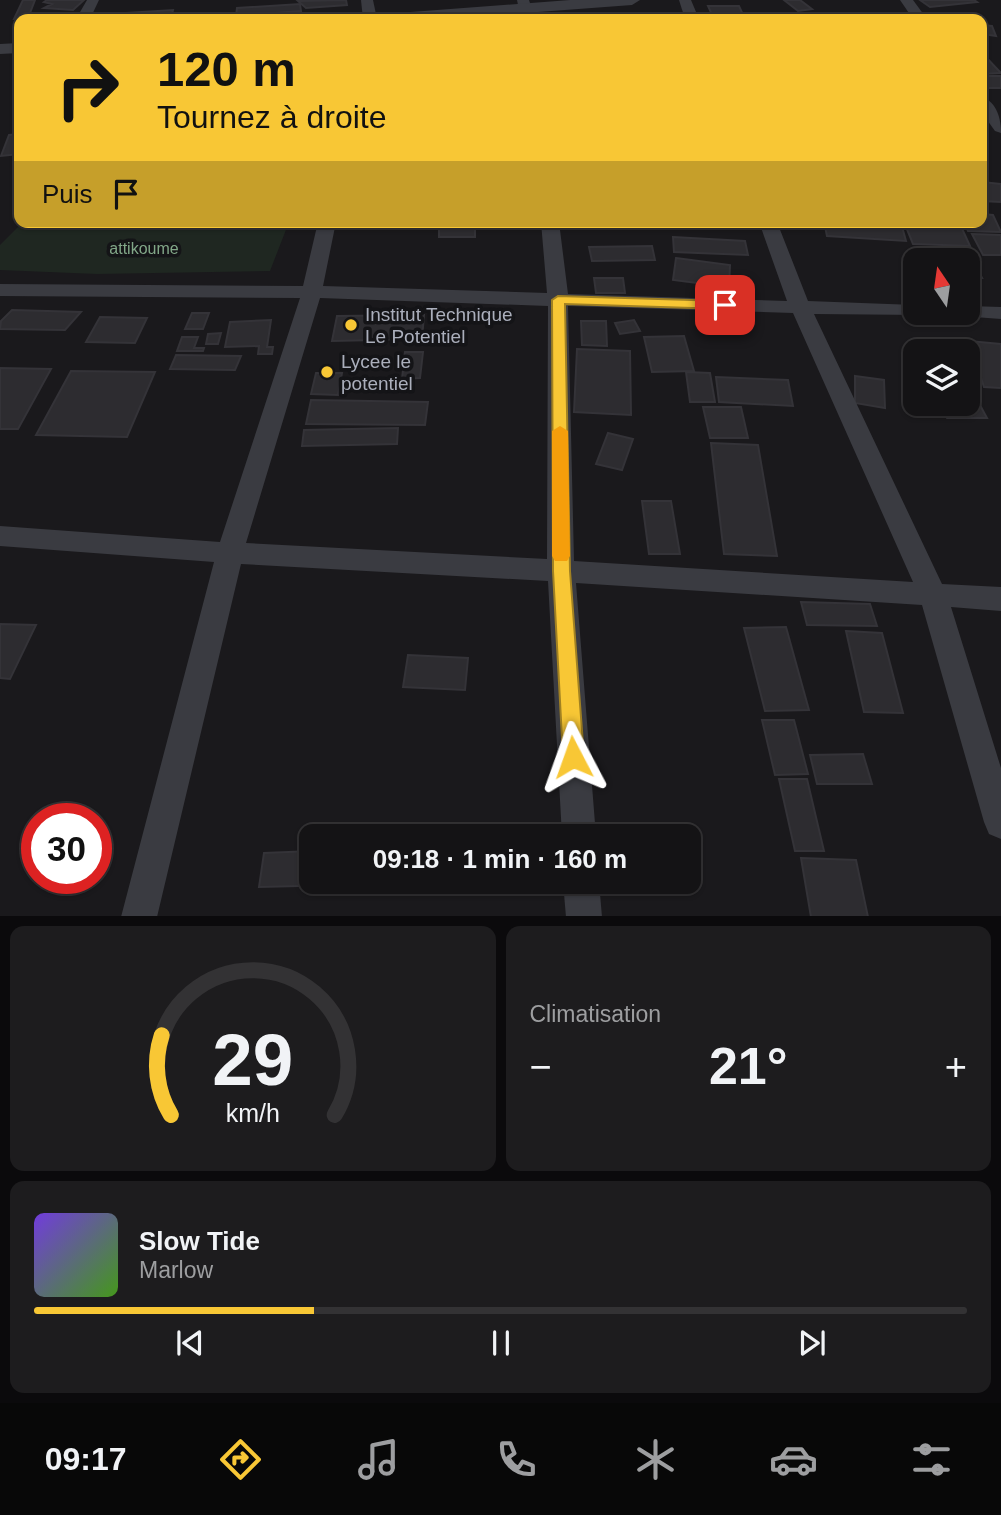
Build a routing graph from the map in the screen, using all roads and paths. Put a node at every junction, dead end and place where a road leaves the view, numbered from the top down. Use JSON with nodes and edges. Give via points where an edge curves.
{"nodes":[{"id":1,"x":632,"y":0,"type":"edge"},
{"id":2,"x":526,"y":9,"type":"edge"},
{"id":3,"x":455,"y":14,"type":"edge"},
{"id":4,"x":987,"y":109,"type":"edge"},
{"id":5,"x":1001,"y":128,"type":"edge"},
{"id":6,"x":326,"y":228,"type":"edge"},
{"id":7,"x":551,"y":228,"type":"edge"},
{"id":8,"x":770,"y":228,"type":"edge"},
{"id":9,"x":2,"y":292,"type":"edge"},
{"id":10,"x":312,"y":292,"type":"junction"},
{"id":11,"x":558,"y":300,"type":"junction"},
{"id":12,"x":800,"y":307,"type":"junction"},
{"id":13,"x":903,"y":310,"type":"edge"},
{"id":14,"x":980,"y":312,"type":"edge"},
{"id":15,"x":1001,"y":313,"type":"edge"},
{"id":16,"x":0,"y":536,"type":"edge"},
{"id":17,"x":230,"y":553,"type":"junction"},
{"id":18,"x":561,"y":571,"type":"junction"},
{"id":19,"x":933,"y":595,"type":"junction"},
{"id":20,"x":1001,"y":600,"type":"edge"},
{"id":21,"x":1001,"y":822,"type":"edge"},
{"id":22,"x":578,"y":824,"type":"edge"},
{"id":23,"x":583,"y":894,"type":"edge"},
{"id":24,"x":139,"y":916,"type":"edge"},
{"id":25,"x":584,"y":916,"type":"edge"}],
"edges":[{"from":1,"to":2,"type":"street"},
{"from":2,"to":3,"type":"street"},
{"from":4,"to":5,"type":"street"},
{"from":6,"to":10,"type":"street"},
{"from":7,"to":11,"type":"street"},
{"from":8,"to":12,"type":"street"},
{"from":9,"to":10,"type":"street"},
{"from":10,"to":11,"type":"street"},
{"from":10,"to":17,"type":"street"},
{"from":11,"to":12,"type":"street"},
{"from":11,"to":18,"type":"street"},
{"from":12,"to":13,"type":"street"},
{"from":12,"to":19,"type":"street"},
{"from":14,"to":15,"type":"street"},
{"from":16,"to":17,"type":"street"},
{"from":17,"to":18,"type":"street"},
{"from":17,"to":24,"type":"street"},
{"from":18,"to":19,"type":"street"},
{"from":18,"to":22,"type":"street"},
{"from":19,"to":20,"type":"street"},
{"from":19,"to":21,"type":"street"},
{"from":23,"to":25,"type":"street"}]}
